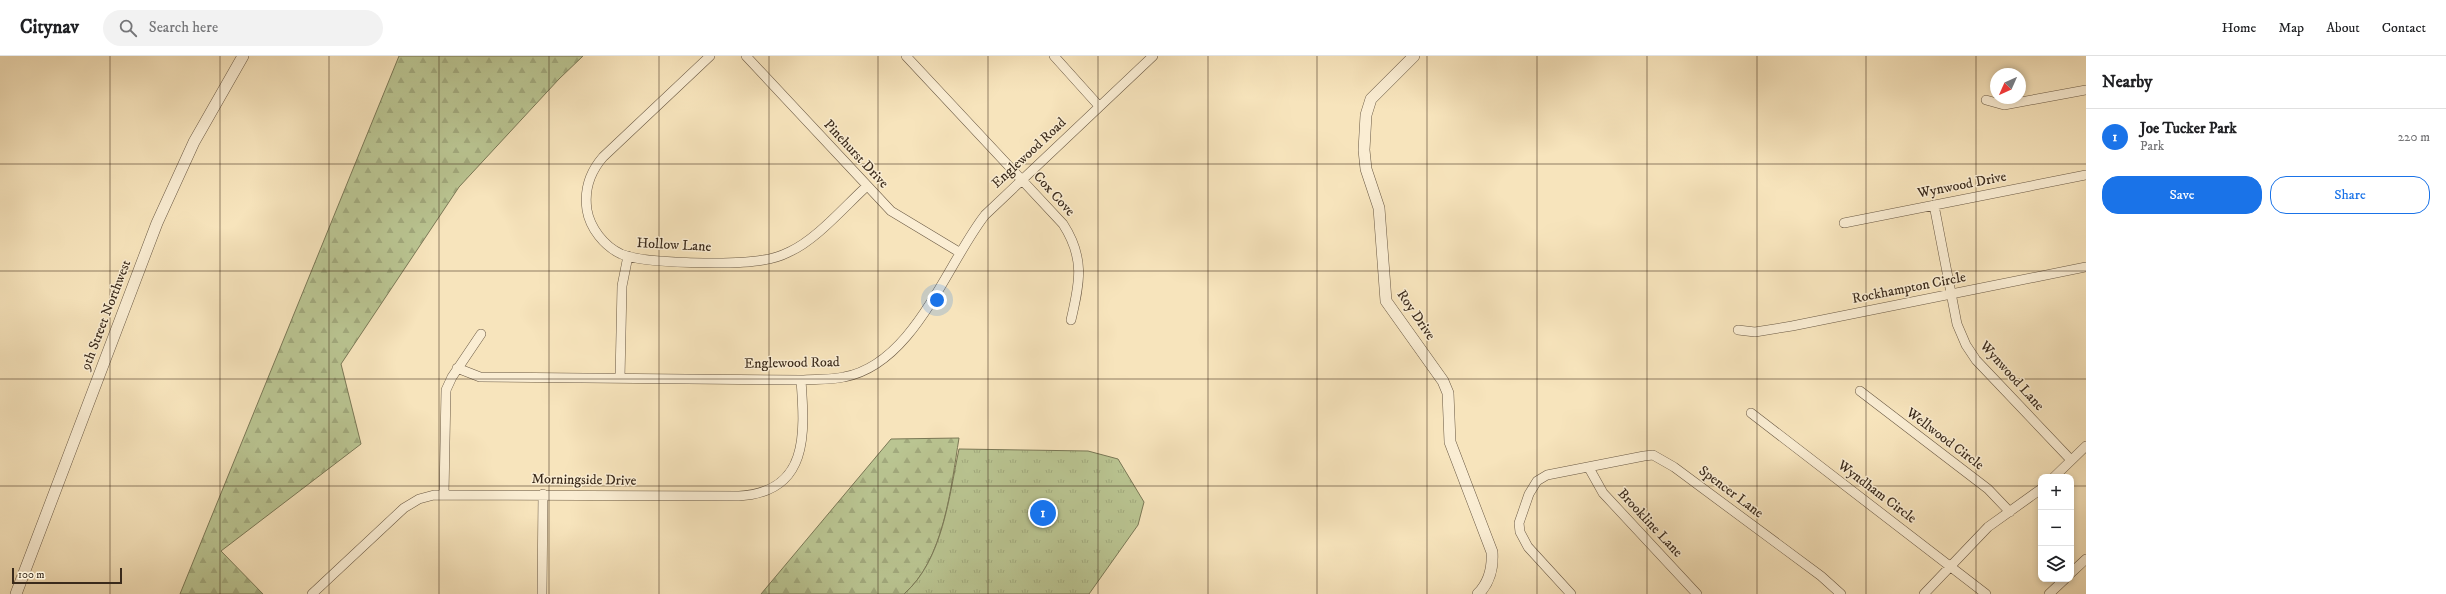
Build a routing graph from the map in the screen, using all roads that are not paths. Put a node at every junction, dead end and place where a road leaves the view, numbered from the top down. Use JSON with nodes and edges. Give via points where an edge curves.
{"nodes":[{"id":1,"x":243,"y":56,"type":"edge"},
{"id":2,"x":710,"y":56,"type":"edge"},
{"id":3,"x":746,"y":56,"type":"edge"},
{"id":4,"x":906,"y":56,"type":"edge"},
{"id":5,"x":1054,"y":56,"type":"edge"},
{"id":6,"x":1153,"y":56,"type":"edge"},
{"id":7,"x":1414,"y":56,"type":"edge"},
{"id":8,"x":2086,"y":90,"type":"edge"},
{"id":9,"x":1986,"y":100,"type":"dead end"},
{"id":10,"x":1100,"y":106,"type":"junction"},
{"id":11,"x":2086,"y":175,"type":"edge"},
{"id":12,"x":1022,"y":179,"type":"junction"},
{"id":13,"x":867,"y":186,"type":"junction"},
{"id":14,"x":1934,"y":205,"type":"junction"},
{"id":15,"x":1844,"y":223,"type":"dead end"},
{"id":16,"x":959,"y":252,"type":"junction"},
{"id":17,"x":628,"y":256,"type":"junction"},
{"id":18,"x":2086,"y":267,"type":"edge"},
{"id":19,"x":1952,"y":294,"type":"junction"},
{"id":20,"x":1071,"y":320,"type":"dead end"},
{"id":21,"x":1738,"y":330,"type":"dead end"},
{"id":22,"x":481,"y":334,"type":"dead end"},
{"id":23,"x":457,"y":368,"type":"junction"},
{"id":24,"x":620,"y":378,"type":"junction"},
{"id":25,"x":802,"y":380,"type":"junction"},
{"id":26,"x":1860,"y":391,"type":"dead end"},
{"id":27,"x":1751,"y":413,"type":"dead end"},
{"id":28,"x":2086,"y":446,"type":"edge"},
{"id":29,"x":2071,"y":460,"type":"junction"},
{"id":30,"x":1589,"y":468,"type":"junction"},
{"id":31,"x":2057,"y":474,"type":"edge"},
{"id":32,"x":2038,"y":491,"type":"edge"},
{"id":33,"x":444,"y":494,"type":"junction"},
{"id":34,"x":543,"y":494,"type":"junction"},
{"id":35,"x":2010,"y":512,"type":"junction"},
{"id":36,"x":2086,"y":559,"type":"edge"},
{"id":37,"x":1951,"y":566,"type":"junction"},
{"id":38,"x":2074,"y":570,"type":"edge"},
{"id":39,"x":2062,"y":582,"type":"edge"},
{"id":40,"x":16,"y":594,"type":"edge"},
{"id":41,"x":312,"y":594,"type":"edge"},
{"id":42,"x":542,"y":594,"type":"edge"},
{"id":43,"x":1478,"y":594,"type":"edge"},
{"id":44,"x":1571,"y":594,"type":"edge"},
{"id":45,"x":1697,"y":594,"type":"edge"},
{"id":46,"x":1841,"y":594,"type":"edge"},
{"id":47,"x":1924,"y":594,"type":"edge"},
{"id":48,"x":1986,"y":594,"type":"edge"},
{"id":49,"x":2049,"y":594,"type":"edge"}],
"edges":[{"from":1,"to":40,"type":"street","name":"9th Street Northwest","via":[[194,142],[157,223]]},
{"from":2,"to":17,"type":"street","name":"Hollow Lane","via":[[603,157],[591,175],[586,196],[589,220],[610,247]]},
{"from":3,"to":13,"type":"street","name":"Pinehurst Drive"},
{"from":4,"to":12,"type":"street","name":"Cox Cove"},
{"from":5,"to":10,"type":"street"},
{"from":6,"to":10,"type":"street","name":"Englewood Road"},
{"from":7,"to":43,"type":"street","name":"Roy Drive","via":[[1374,94],[1368,105],[1364,133],[1366,169],[1379,209],[1386,301],[1438,372],[1446,387],[1450,442],[1492,552],[1489,578]]},
{"from":8,"to":9,"type":"street","via":[[2004,105]]},
{"from":10,"to":12,"type":"street","name":"Englewood Road"},
{"from":11,"to":14,"type":"street","name":"Wynwood Drive"},
{"from":12,"to":16,"type":"street","name":"Englewood Road","via":[[985,215]]},
{"from":12,"to":20,"type":"street","name":"Cox Cove","via":[[1063,224],[1075,245],[1079,278]]},
{"from":13,"to":16,"type":"street","name":"Pinehurst Drive","via":[[902,220]]},
{"from":13,"to":17,"type":"street","name":"Hollow Lane","via":[[808,240],[788,253],[762,261],[654,261]]},
{"from":14,"to":15,"type":"street","name":"Wynwood Drive"},
{"from":14,"to":19,"type":"street","name":"Wynwood Lane"},
{"from":16,"to":25,"type":"street","name":"Englewood Road","via":[[928,307],[887,356],[876,364],[845,377]]},
{"from":17,"to":24,"type":"street","via":[[622,286]]},
{"from":18,"to":19,"type":"street","name":"Rockhampton Circle"},
{"from":19,"to":21,"type":"street","name":"Rockhampton Circle","via":[[1755,332]]},
{"from":19,"to":29,"type":"street","name":"Wynwood Lane","via":[[1957,324],[1970,352]]},
{"from":22,"to":23,"type":"street"},
{"from":23,"to":24,"type":"street","name":"Englewood Road","via":[[480,377]]},
{"from":23,"to":33,"type":"street","via":[[445,396]]},
{"from":24,"to":25,"type":"street","name":"Englewood Road"},
{"from":25,"to":34,"type":"street","name":"Morningside Drive","via":[[802,441],[799,458],[785,480],[766,492],[739,496]]},
{"from":26,"to":35,"type":"street","name":"Wellwood Circle","via":[[1988,488]]},
{"from":27,"to":37,"type":"street","name":"Wyndham Circle"},
{"from":28,"to":29,"type":"street"},
{"from":29,"to":31,"type":"street"},
{"from":30,"to":44,"type":"street","name":"Spencer Lane","via":[[1547,475],[1540,479],[1529,494],[1519,523],[1521,537],[1528,548]]},
{"from":30,"to":45,"type":"street","name":"Brookline Lane","via":[[1603,493]]},
{"from":30,"to":46,"type":"street","name":"Spencer Lane","via":[[1644,456],[1653,455],[1663,459],[1821,576]]},
{"from":32,"to":35,"type":"street"},
{"from":33,"to":34,"type":"street","name":"Morningside Drive"},
{"from":33,"to":41,"type":"street","name":"Morningside Drive","via":[[419,499],[404,508]]},
{"from":34,"to":42,"type":"street"},
{"from":35,"to":37,"type":"street","via":[[1988,527]]},
{"from":36,"to":38,"type":"street"},
{"from":37,"to":47,"type":"street"},
{"from":37,"to":48,"type":"street","name":"Wyndham Circle"},
{"from":39,"to":49,"type":"street"}]}
